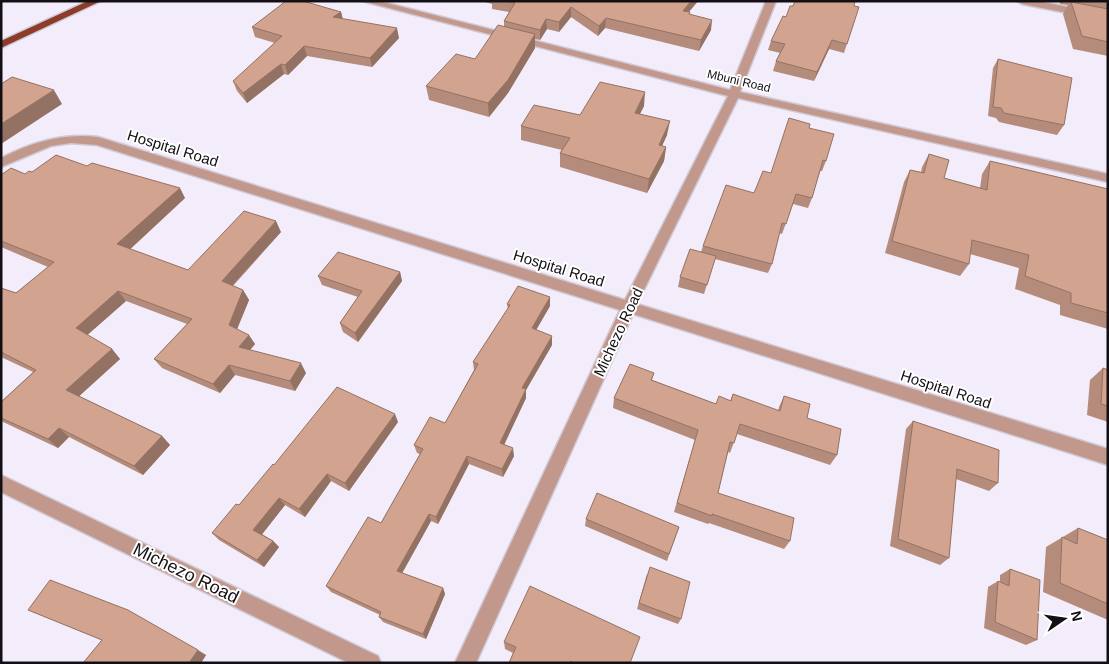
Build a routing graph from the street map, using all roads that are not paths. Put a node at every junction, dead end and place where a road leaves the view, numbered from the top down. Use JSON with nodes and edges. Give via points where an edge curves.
{"nodes":[{"id":1,"x":76,"y":1,"type":"edge"},
{"id":2,"x":96,"y":1,"type":"edge"},
{"id":3,"x":367,"y":1,"type":"edge"},
{"id":4,"x":771,"y":1,"type":"edge"},
{"id":5,"x":1022,"y":1,"type":"edge"},
{"id":6,"x":1108,"y":18,"type":"edge"},
{"id":7,"x":1,"y":36,"type":"edge"},
{"id":8,"x":1,"y":45,"type":"edge"},
{"id":9,"x":734,"y":94,"type":"junction"},
{"id":10,"x":1,"y":163,"type":"edge"},
{"id":11,"x":1108,"y":178,"type":"edge"},
{"id":12,"x":629,"y":306,"type":"junction"},
{"id":13,"x":1108,"y":457,"type":"edge"},
{"id":14,"x":1,"y":483,"type":"edge"},
{"id":15,"x":371,"y":663,"type":"edge"},
{"id":16,"x":465,"y":663,"type":"edge"}],
"edges":[{"from":1,"to":7,"type":"highway"},
{"from":2,"to":8,"type":"highway"},
{"from":3,"to":9,"type":"street","name":"Mbuni Road"},
{"from":4,"to":9,"type":"street","name":"Michezo Road"},
{"from":5,"to":6,"type":"street"},
{"from":9,"to":11,"type":"street","name":"Mbuni Road"},
{"from":9,"to":12,"type":"street","name":"Michezo Road"},
{"from":10,"to":12,"type":"street","name":"Hospital Road","via":[[48,141],[80,138],[98,142]]},
{"from":12,"to":13,"type":"street","name":"Hospital Road"},
{"from":12,"to":16,"type":"street","name":"Michezo Road"},
{"from":14,"to":15,"type":"street","name":"Michezo Road"}]}
